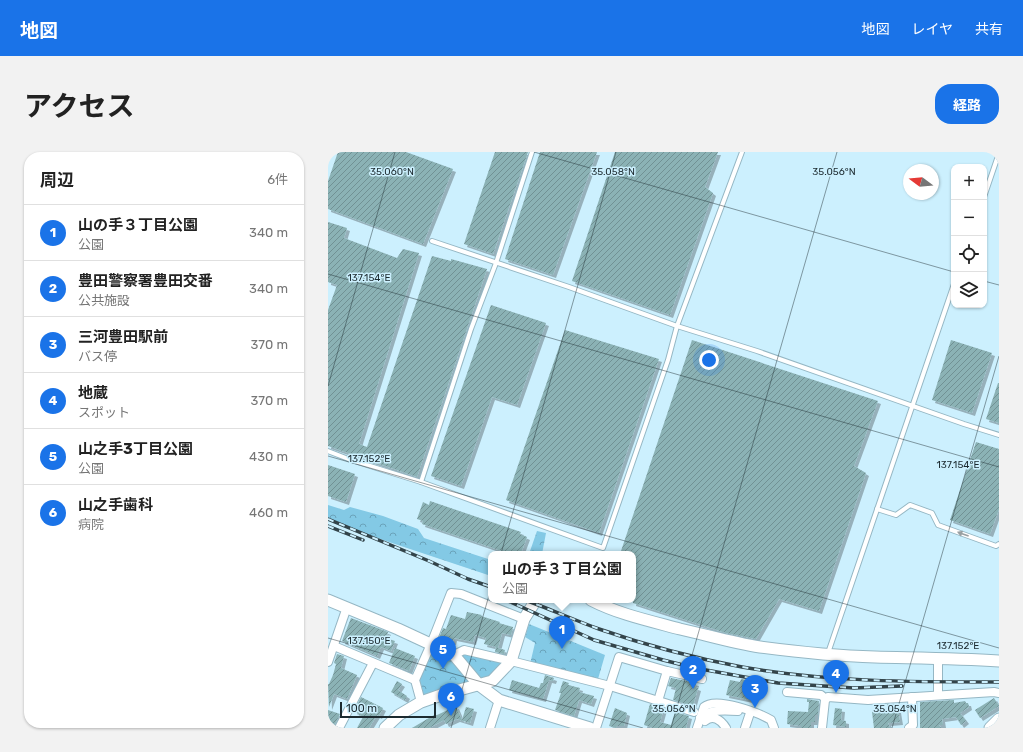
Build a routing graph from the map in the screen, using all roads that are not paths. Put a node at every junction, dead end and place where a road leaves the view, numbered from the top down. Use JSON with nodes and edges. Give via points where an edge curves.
{"nodes":[{"id":1,"x":330,"y":152,"type":"edge"},
{"id":2,"x":532,"y":152,"type":"edge"},
{"id":3,"x":742,"y":152,"type":"edge"},
{"id":4,"x":999,"y":154,"type":"edge"},
{"id":5,"x":328,"y":156,"type":"edge"},
{"id":6,"x":987,"y":188,"type":"edge"},
{"id":7,"x":432,"y":241,"type":"dead end"},
{"id":8,"x":496,"y":263,"type":"junction"},
{"id":9,"x":951,"y":293,"type":"edge"},
{"id":10,"x":677,"y":326,"type":"junction"},
{"id":11,"x":912,"y":405,"type":"junction"},
{"id":12,"x":999,"y":435,"type":"edge"},
{"id":13,"x":328,"y":451,"type":"edge"},
{"id":14,"x":421,"y":482,"type":"junction"},
{"id":15,"x":877,"y":509,"type":"junction"},
{"id":16,"x":999,"y":544,"type":"edge"},
{"id":17,"x":328,"y":600,"type":"edge"},
{"id":18,"x":534,"y":603,"type":"edge"},
{"id":19,"x":598,"y":603,"type":"edge"},
{"id":20,"x":347,"y":607,"type":"junction"},
{"id":21,"x":524,"y":619,"type":"junction"},
{"id":22,"x":432,"y":644,"type":"junction"},
{"id":23,"x":334,"y":646,"type":"junction"},
{"id":24,"x":828,"y":654,"type":"junction"},
{"id":25,"x":454,"y":655,"type":"junction"},
{"id":26,"x":938,"y":658,"type":"junction"},
{"id":27,"x":511,"y":661,"type":"junction"},
{"id":28,"x":328,"y":662,"type":"edge"},
{"id":29,"x":999,"y":662,"type":"edge"},
{"id":30,"x":373,"y":663,"type":"junction"},
{"id":31,"x":667,"y":671,"type":"junction"},
{"id":32,"x":702,"y":679,"type":"dead end"},
{"id":33,"x":415,"y":680,"type":"junction"},
{"id":34,"x":479,"y":685,"type":"junction"},
{"id":35,"x":610,"y":686,"type":"junction"},
{"id":36,"x":787,"y":692,"type":"dead end"},
{"id":37,"x":999,"y":693,"type":"edge"},
{"id":38,"x":938,"y":695,"type":"junction"},
{"id":39,"x":912,"y":697,"type":"junction"},
{"id":40,"x":826,"y":698,"type":"junction"},
{"id":41,"x":499,"y":700,"type":"junction"},
{"id":42,"x":658,"y":701,"type":"junction"},
{"id":43,"x":421,"y":702,"type":"junction"},
{"id":44,"x":750,"y":713,"type":"junction"},
{"id":45,"x":697,"y":715,"type":"junction"},
{"id":46,"x":759,"y":715,"type":"junction"},
{"id":47,"x":999,"y":719,"type":"edge"},
{"id":48,"x":339,"y":728,"type":"edge"},
{"id":49,"x":385,"y":728,"type":"edge"},
{"id":50,"x":490,"y":728,"type":"edge"},
{"id":51,"x":590,"y":728,"type":"edge"},
{"id":52,"x":596,"y":728,"type":"edge"},
{"id":53,"x":697,"y":728,"type":"edge"},
{"id":54,"x":702,"y":728,"type":"edge"},
{"id":55,"x":726,"y":728,"type":"edge"},
{"id":56,"x":746,"y":728,"type":"edge"},
{"id":57,"x":774,"y":728,"type":"edge"},
{"id":58,"x":822,"y":728,"type":"edge"},
{"id":59,"x":909,"y":728,"type":"edge"},
{"id":60,"x":990,"y":728,"type":"edge"}],
"edges":[{"from":1,"to":5,"type":"lane"},
{"from":2,"to":8,"type":"lane"},
{"from":3,"to":10,"type":"lane"},
{"from":4,"to":6,"type":"lane"},
{"from":7,"to":8,"type":"lane"},
{"from":8,"to":10,"type":"lane"},
{"from":8,"to":14,"type":"lane","via":[[471,329]]},
{"from":9,"to":11,"type":"lane"},
{"from":10,"to":11,"type":"lane"},
{"from":10,"to":14,"type":"lane","via":[[668,360],[603,548]]},
{"from":11,"to":12,"type":"lane"},
{"from":11,"to":15,"type":"lane"},
{"from":13,"to":14,"type":"lane"},
{"from":16,"to":15,"type":"lane","one_way":true,"via":[[996,546],[938,525],[932,513],[910,505],[896,515]]},
{"from":15,"to":24,"type":"lane"},
{"from":17,"to":20,"type":"street"},
{"from":18,"to":21,"type":"street"},
{"from":19,"to":24,"type":"street","via":[[623,613],[740,644]]},
{"from":20,"to":22,"type":"street"},
{"from":20,"to":23,"type":"street"},
{"from":21,"to":22,"type":"street","via":[[461,594],[451,593]]},
{"from":21,"to":27,"type":"street"},
{"from":22,"to":25,"type":"street"},
{"from":22,"to":33,"type":"street"},
{"from":23,"to":28,"type":"street"},
{"from":23,"to":30,"type":"street"},
{"from":24,"to":26,"type":"street"},
{"from":25,"to":27,"type":"street","via":[[464,650]]},
{"from":25,"to":34,"type":"street"},
{"from":26,"to":29,"type":"street"},
{"from":26,"to":38,"type":"street"},
{"from":27,"to":34,"type":"street","via":[[492,681]]},
{"from":27,"to":35,"type":"street"},
{"from":30,"to":33,"type":"street"},
{"from":30,"to":48,"type":"street"},
{"from":31,"to":32,"type":"street"},
{"from":31,"to":35,"type":"street","via":[[619,657]]},
{"from":31,"to":42,"type":"street"},
{"from":33,"to":43,"type":"street"},
{"from":34,"to":41,"type":"street"},
{"from":34,"to":43,"type":"street"},
{"from":35,"to":42,"type":"street"},
{"from":35,"to":52,"type":"street"},
{"from":36,"to":40,"type":"street","via":[[821,695]]},
{"from":37,"to":38,"type":"street"},
{"from":38,"to":39,"type":"street"},
{"from":39,"to":40,"type":"street","via":[[868,700]]},
{"from":39,"to":59,"type":"street","via":[[913,725]]},
{"from":40,"to":58,"type":"street"},
{"from":41,"to":50,"type":"street"},
{"from":41,"to":51,"type":"street"},
{"from":42,"to":45,"type":"street"},
{"from":43,"to":49,"type":"street","via":[[399,715]]},
{"from":44,"to":45,"type":"street","via":[[722,710]]},
{"from":44,"to":46,"type":"street"},
{"from":44,"to":56,"type":"street"},
{"from":45,"to":46,"type":"street","via":[[710,703],[742,708]]},
{"from":45,"to":53,"type":"street"},
{"from":46,"to":57,"type":"street","via":[[771,720]]},
{"from":47,"to":60,"type":"street"},
{"from":54,"to":55,"type":"street","via":[[705,720],[712,718],[722,722]]}]}
